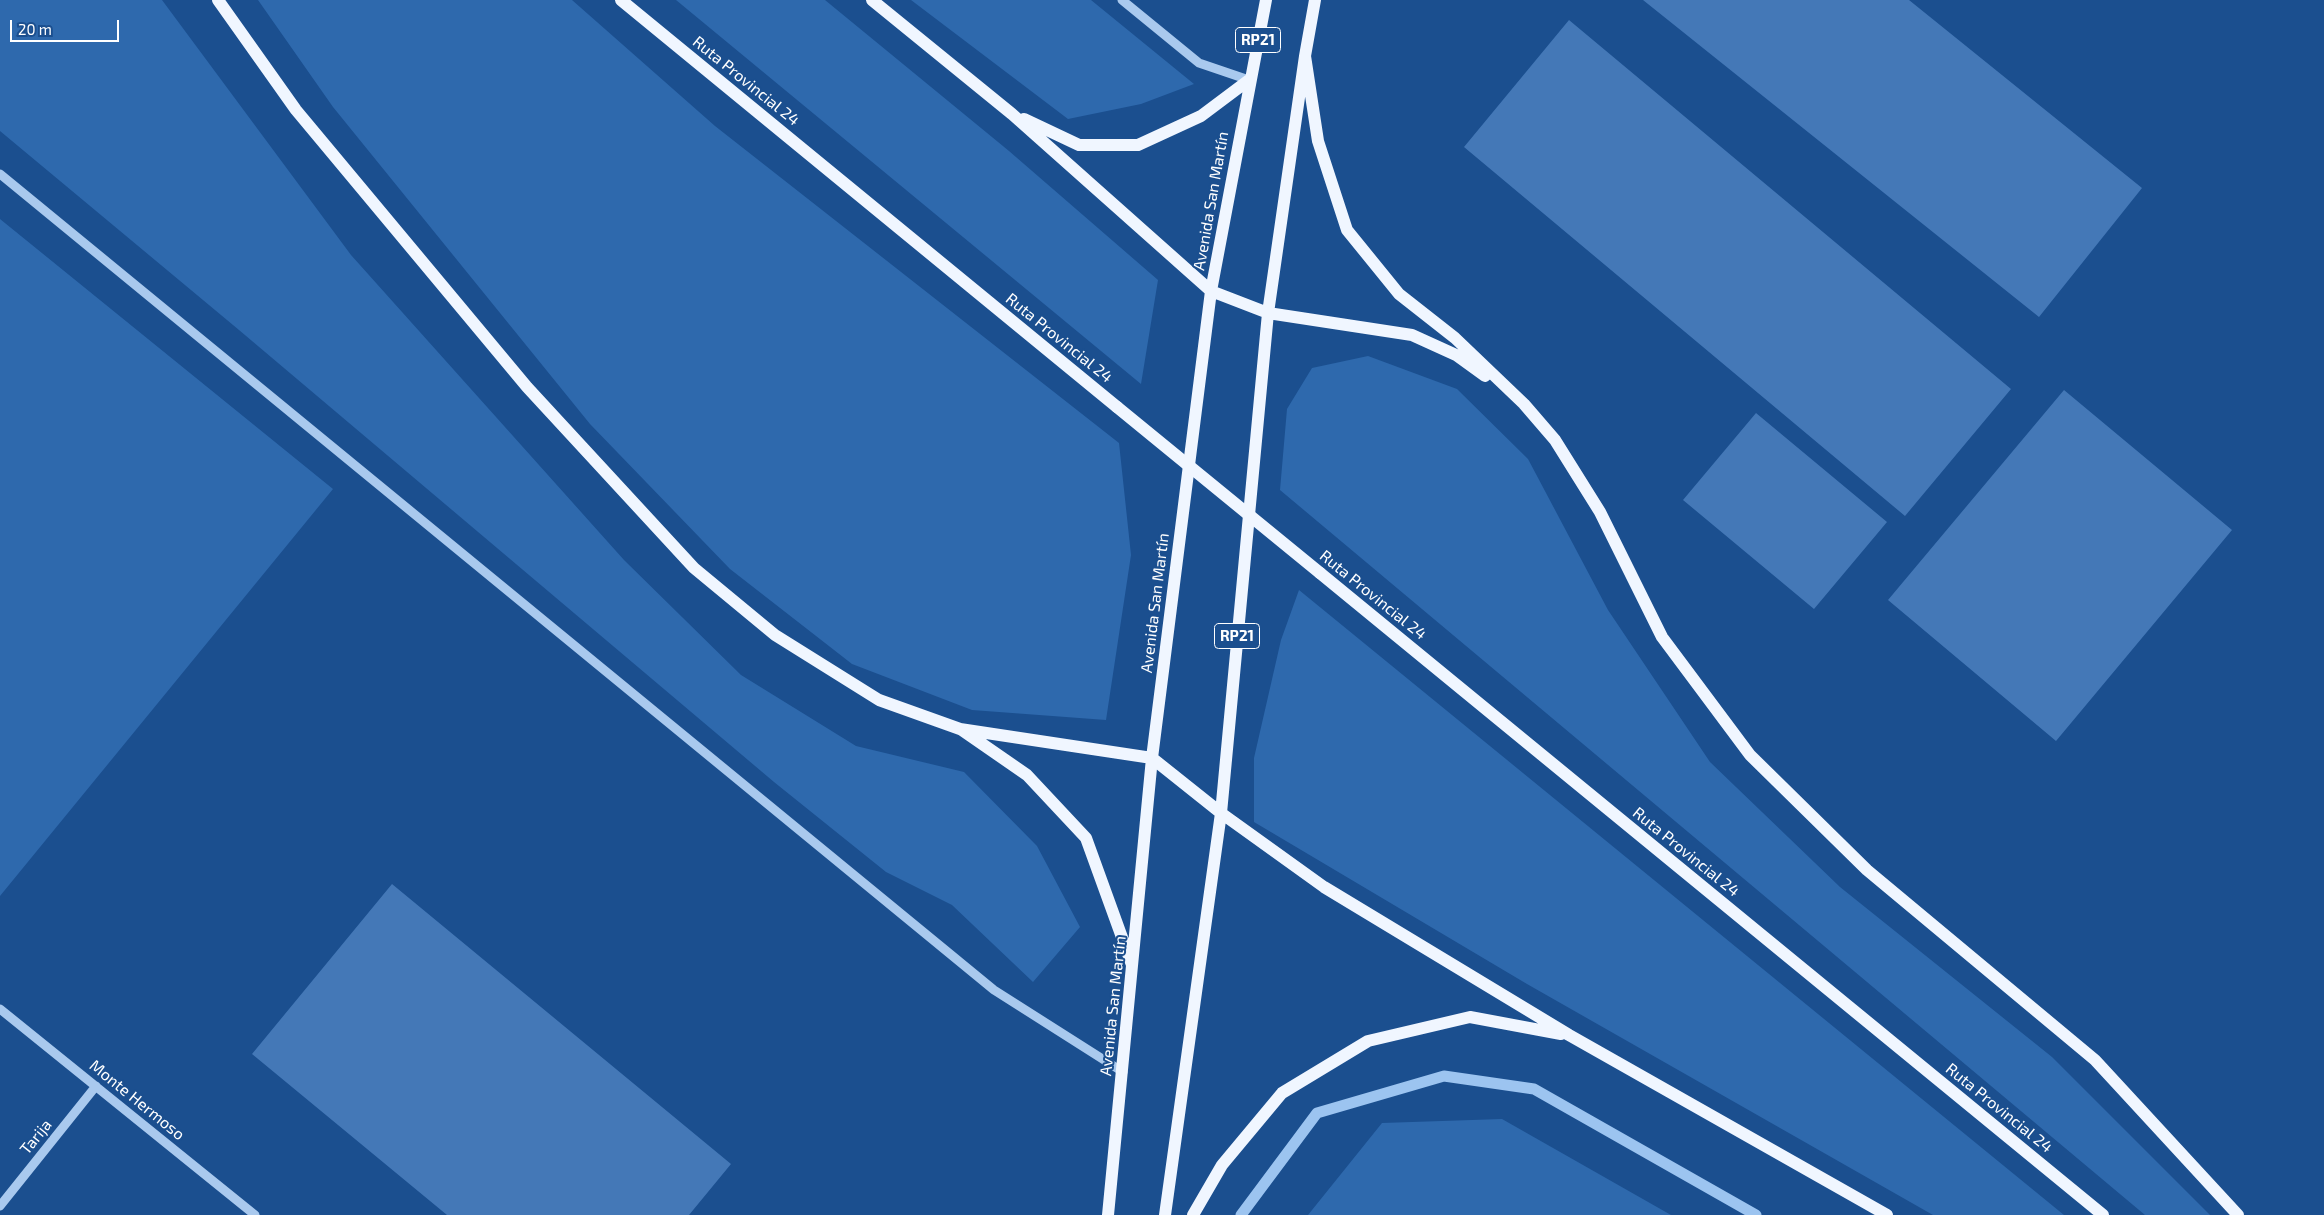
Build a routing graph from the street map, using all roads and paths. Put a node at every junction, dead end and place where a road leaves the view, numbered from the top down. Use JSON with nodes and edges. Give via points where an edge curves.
{"nodes":[{"id":1,"x":218,"y":0,"type":"edge"},
{"id":2,"x":621,"y":0,"type":"edge"},
{"id":3,"x":872,"y":0,"type":"edge"},
{"id":4,"x":1122,"y":0,"type":"edge"},
{"id":5,"x":1266,"y":0,"type":"edge"},
{"id":6,"x":1315,"y":0,"type":"edge"},
{"id":7,"x":1305,"y":56,"type":"junction"},
{"id":8,"x":1250,"y":80,"type":"junction"},
{"id":9,"x":1012,"y":114,"type":"junction"},
{"id":10,"x":0,"y":174,"type":"edge"},
{"id":11,"x":1211,"y":291,"type":"junction"},
{"id":12,"x":1268,"y":313,"type":"junction"},
{"id":13,"x":1524,"y":404,"type":"junction"},
{"id":14,"x":960,"y":729,"type":"junction"},
{"id":15,"x":1152,"y":758,"type":"junction"},
{"id":16,"x":1221,"y":813,"type":"junction"},
{"id":17,"x":1133,"y":969,"type":"junction"},
{"id":18,"x":0,"y":1009,"type":"edge"},
{"id":19,"x":1569,"y":1035,"type":"junction"},
{"id":20,"x":1123,"y":1072,"type":"junction"},
{"id":21,"x":96,"y":1086,"type":"junction"},
{"id":22,"x":0,"y":1206,"type":"edge"},
{"id":23,"x":255,"y":1215,"type":"edge"},
{"id":24,"x":1108,"y":1215,"type":"edge"},
{"id":25,"x":1165,"y":1215,"type":"edge"},
{"id":26,"x":1193,"y":1215,"type":"edge"},
{"id":27,"x":1887,"y":1215,"type":"edge"},
{"id":28,"x":2103,"y":1215,"type":"edge"},
{"id":29,"x":2238,"y":1215,"type":"edge"}],
"edges":[{"from":1,"to":14,"type":"main road","via":[[296,110],[527,387],[694,568],[775,635],[879,700]]},
{"from":2,"to":28,"type":"main road","name":"Ruta Provincial 24","bridge":true},
{"from":3,"to":9,"type":"main road"},
{"from":4,"to":8,"type":"street","via":[[1199,63]]},
{"from":5,"to":8,"type":"main road","name":"Avenida San Martín","number":"RP21"},
{"from":6,"to":7,"type":"main road","number":"RP21"},
{"from":7,"to":12,"type":"main road","number":"RP21"},
{"from":7,"to":13,"type":"main road","via":[[1318,141],[1347,230],[1399,294],[1455,338]]},
{"from":8,"to":9,"type":"main road","via":[[1201,116],[1138,145],[1079,145]]},
{"from":8,"to":11,"type":"main road","name":"Avenida San Martín","number":"RP21"},
{"from":9,"to":11,"type":"main road"},
{"from":10,"to":20,"type":"street","via":[[994,990]]},
{"from":11,"to":12,"type":"main road"},
{"from":11,"to":15,"type":"main road","name":"Avenida San Martín","number":"RP21"},
{"from":12,"to":13,"type":"main road","via":[[1412,335],[1456,355]]},
{"from":12,"to":16,"type":"main road","number":"RP21"},
{"from":13,"to":29,"type":"main road","via":[[1555,440],[1600,512],[1662,637],[1750,755],[1867,870],[2094,1060]]},
{"from":14,"to":15,"type":"main road"},
{"from":14,"to":17,"type":"main road","via":[[1028,775],[1086,838]]},
{"from":15,"to":16,"type":"main road"},
{"from":15,"to":17,"type":"main road","name":"Avenida San Martín","number":"RP21"},
{"from":16,"to":19,"type":"main road","via":[[1324,887]]},
{"from":16,"to":25,"type":"main road","number":"RP21"},
{"from":17,"to":20,"type":"main road","name":"Avenida San Martín","number":"RP21"},
{"from":18,"to":21,"type":"street","name":"Monte Hermoso"},
{"from":19,"to":26,"type":"main road","via":[[1470,1017],[1368,1042],[1282,1093],[1222,1165]]},
{"from":19,"to":27,"type":"main road"},
{"from":20,"to":24,"type":"main road","name":"Avenida San Martín","number":"RP21"},
{"from":21,"to":22,"type":"street","name":"Tarija"},
{"from":21,"to":23,"type":"street","name":"Monte Hermoso"}]}
